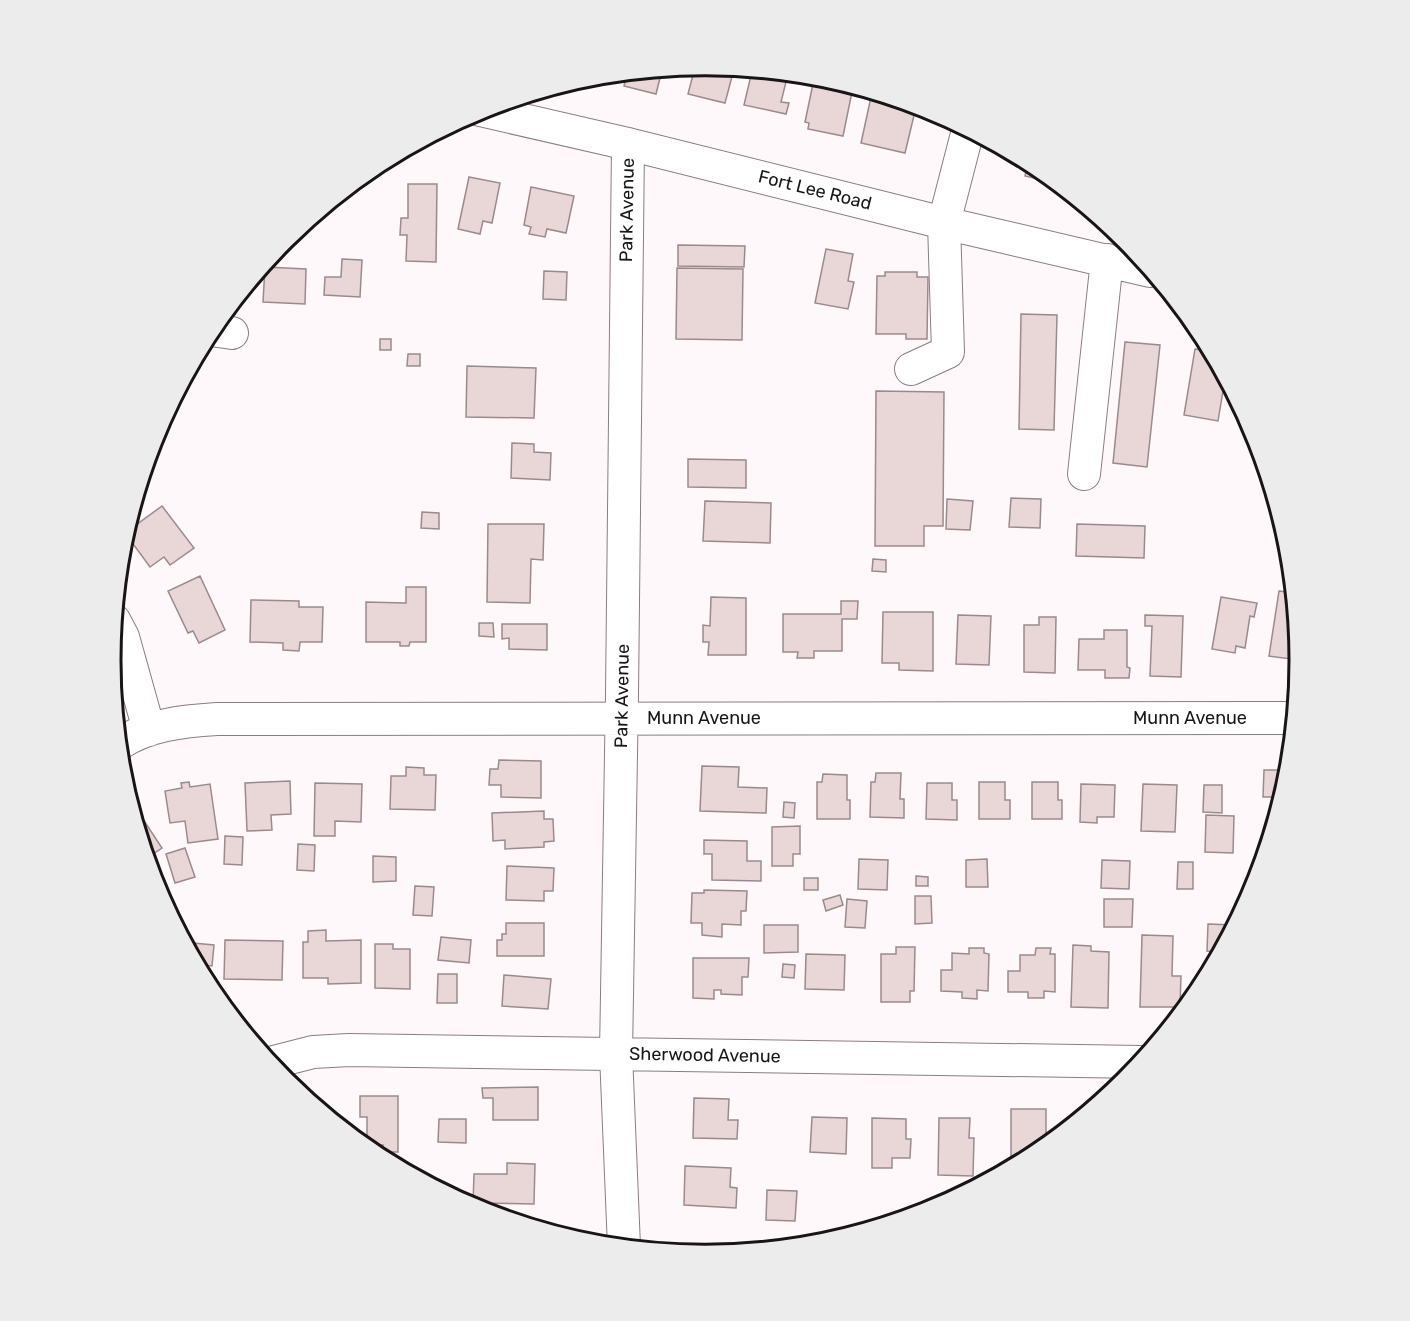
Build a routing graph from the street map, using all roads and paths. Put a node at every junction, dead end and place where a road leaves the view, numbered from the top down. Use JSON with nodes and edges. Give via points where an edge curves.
{"nodes":[{"id":1,"x":502,"y":113,"type":"edge"},
{"id":2,"x":966,"y":138,"type":"edge"},
{"id":3,"x":628,"y":144,"type":"junction"},
{"id":4,"x":944,"y":223,"type":"junction"},
{"id":5,"x":1107,"y":260,"type":"junction"},
{"id":6,"x":1137,"y":268,"type":"edge"},
{"id":7,"x":911,"y":369,"type":"dead end"},
{"id":8,"x":1084,"y":474,"type":"dead end"},
{"id":9,"x":122,"y":634,"type":"edge"},
{"id":10,"x":621,"y":718,"type":"junction"},
{"id":11,"x":1286,"y":718,"type":"edge"},
{"id":12,"x":149,"y":730,"type":"junction"},
{"id":13,"x":127,"y":740,"type":"edge"},
{"id":14,"x":616,"y":1054,"type":"junction"},
{"id":15,"x":281,"y":1061,"type":"edge"},
{"id":16,"x":1129,"y":1062,"type":"edge"},
{"id":17,"x":624,"y":1239,"type":"edge"}],
"edges":[{"from":1,"to":3,"type":"street","name":"Fort Lee Road"},
{"from":2,"to":4,"type":"street"},
{"from":3,"to":4,"type":"street","name":"Fort Lee Road"},
{"from":3,"to":10,"type":"street","name":"Park Avenue"},
{"from":4,"to":5,"type":"street","name":"Fort Lee Road"},
{"from":4,"to":7,"type":"street","via":[[948,352]]},
{"from":5,"to":6,"type":"street","name":"Fort Lee Road"},
{"from":5,"to":8,"type":"street"},
{"from":9,"to":12,"type":"street"},
{"from":10,"to":11,"type":"street","name":"Munn Avenue"},
{"from":10,"to":12,"type":"street","name":"Munn Avenue","via":[[216,719]]},
{"from":10,"to":14,"type":"street","name":"Park Avenue"},
{"from":12,"to":13,"type":"street","name":"Munn Avenue"},
{"from":14,"to":15,"type":"street","name":"Sherwood Avenue","via":[[350,1050],[313,1052]]},
{"from":14,"to":16,"type":"street","name":"Sherwood Avenue"},
{"from":14,"to":17,"type":"street","name":"Park Avenue"}]}
